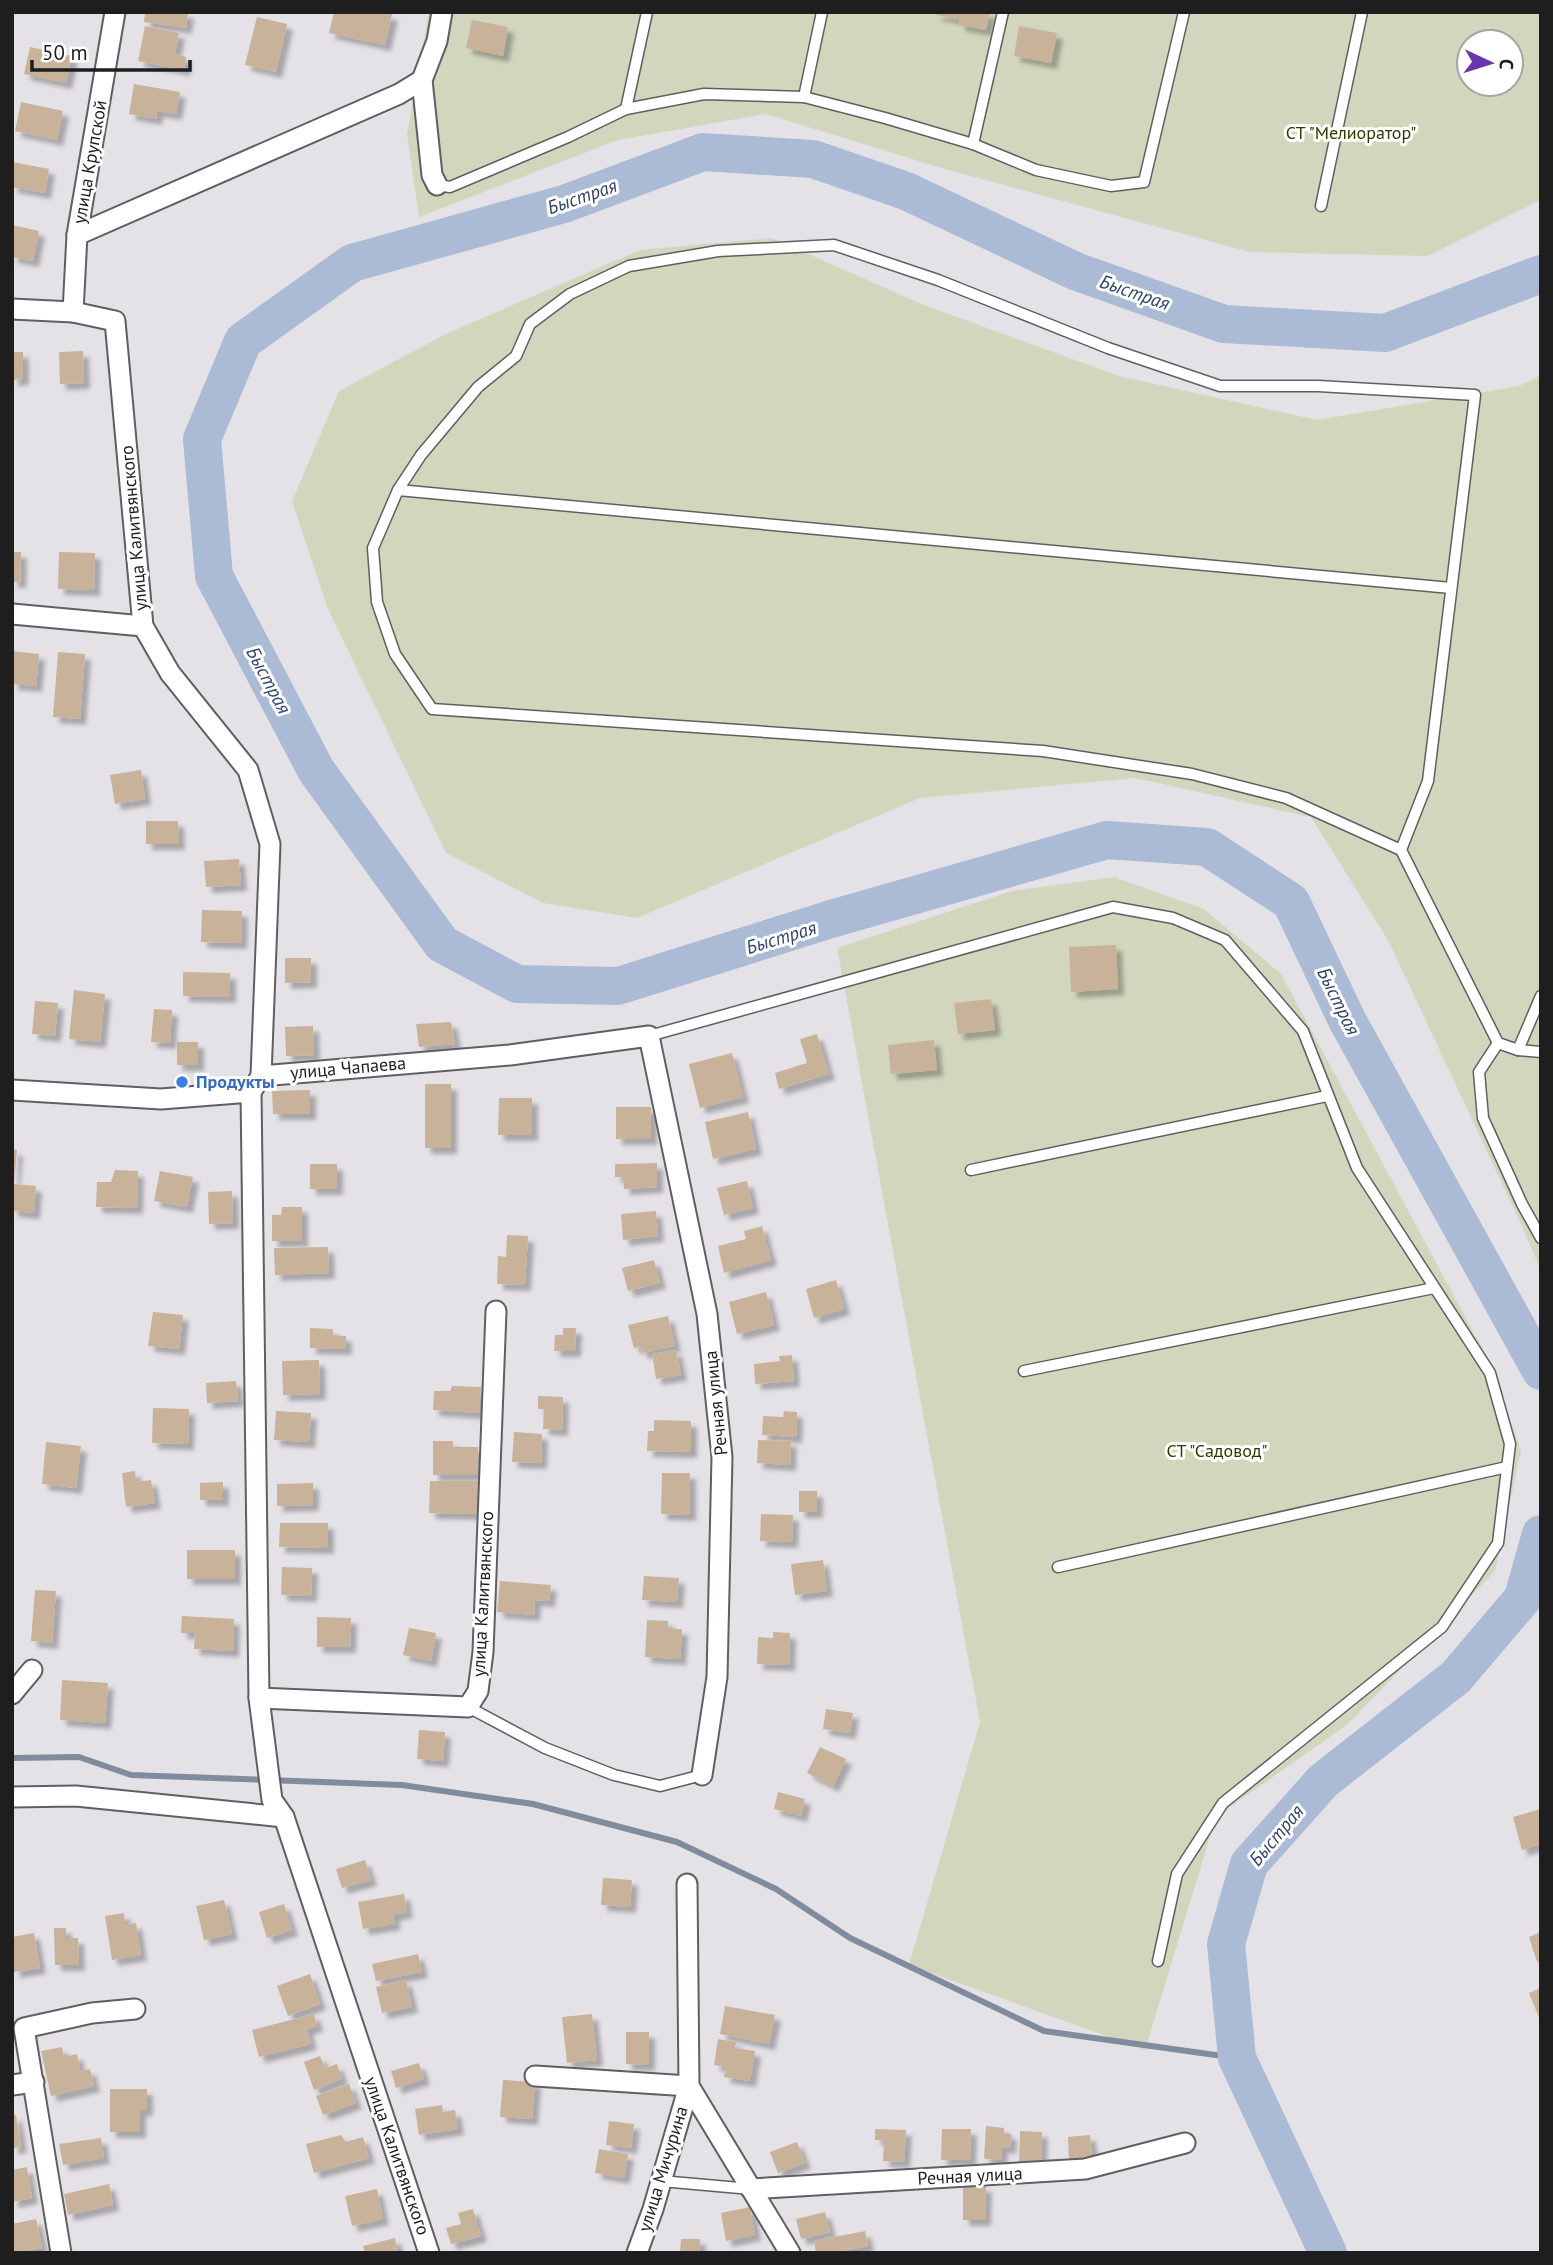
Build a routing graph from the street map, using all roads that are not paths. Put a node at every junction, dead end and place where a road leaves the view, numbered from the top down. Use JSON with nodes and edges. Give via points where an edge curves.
{"nodes":[{"id":1,"x":115,"y":12,"type":"edge"},
{"id":2,"x":442,"y":12,"type":"edge"},
{"id":3,"x":647,"y":12,"type":"edge"},
{"id":4,"x":822,"y":12,"type":"edge"},
{"id":5,"x":1003,"y":12,"type":"edge"},
{"id":6,"x":1184,"y":12,"type":"edge"},
{"id":7,"x":1363,"y":12,"type":"edge"},
{"id":8,"x":422,"y":80,"type":"junction"},
{"id":9,"x":804,"y":97,"type":"junction"},
{"id":10,"x":626,"y":110,"type":"junction"},
{"id":11,"x":973,"y":144,"type":"junction"},
{"id":12,"x":437,"y":185,"type":"joint"},
{"id":13,"x":1321,"y":206,"type":"dead end"},
{"id":14,"x":77,"y":236,"type":"junction"},
{"id":15,"x":12,"y":309,"type":"edge"},
{"id":16,"x":73,"y":312,"type":"junction"},
{"id":17,"x":398,"y":490,"type":"junction"},
{"id":18,"x":1451,"y":588,"type":"junction"},
{"id":19,"x":12,"y":614,"type":"edge"},
{"id":20,"x":143,"y":626,"type":"junction"},
{"id":21,"x":1401,"y":850,"type":"junction"},
{"id":22,"x":1541,"y":996,"type":"edge"},
{"id":23,"x":649,"y":1036,"type":"junction"},
{"id":24,"x":1498,"y":1043,"type":"junction"},
{"id":25,"x":1518,"y":1050,"type":"junction"},
{"id":26,"x":1541,"y":1052,"type":"edge"},
{"id":27,"x":256,"y":1084,"type":"junction"},
{"id":28,"x":12,"y":1090,"type":"edge"},
{"id":29,"x":1327,"y":1096,"type":"junction"},
{"id":30,"x":971,"y":1170,"type":"dead end"},
{"id":31,"x":1541,"y":1238,"type":"edge"},
{"id":32,"x":1434,"y":1288,"type":"junction"},
{"id":33,"x":496,"y":1311,"type":"dead end"},
{"id":34,"x":1024,"y":1371,"type":"dead end"},
{"id":35,"x":1507,"y":1467,"type":"junction"},
{"id":36,"x":1058,"y":1567,"type":"dead end"},
{"id":37,"x":32,"y":1670,"type":"dead end"},
{"id":38,"x":12,"y":1694,"type":"edge"},
{"id":39,"x":260,"y":1707,"type":"junction"},
{"id":40,"x":468,"y":1707,"type":"junction"},
{"id":41,"x":702,"y":1775,"type":"joint"},
{"id":42,"x":12,"y":1797,"type":"edge"},
{"id":43,"x":284,"y":1817,"type":"junction"},
{"id":44,"x":687,"y":1884,"type":"dead end"},
{"id":45,"x":1158,"y":1961,"type":"dead end"},
{"id":46,"x":135,"y":2009,"type":"dead end"},
{"id":47,"x":535,"y":2076,"type":"dead end"},
{"id":48,"x":34,"y":2082,"type":"junction"},
{"id":49,"x":12,"y":2085,"type":"edge"},
{"id":50,"x":689,"y":2086,"type":"junction"},
{"id":51,"x":1185,"y":2143,"type":"dead end"},
{"id":52,"x":661,"y":2181,"type":"junction"},
{"id":53,"x":751,"y":2189,"type":"junction"},
{"id":54,"x":61,"y":2253,"type":"edge"},
{"id":55,"x":429,"y":2253,"type":"edge"},
{"id":56,"x":637,"y":2253,"type":"edge"},
{"id":57,"x":790,"y":2253,"type":"edge"}],
"edges":[{"from":1,"to":14,"type":"street","name":"улица Крупской"},
{"from":2,"to":8,"type":"street"},
{"from":3,"to":10,"type":"lane"},
{"from":4,"to":9,"type":"lane"},
{"from":5,"to":11,"type":"lane"},
{"from":6,"to":11,"type":"lane","via":[[1144,182],[1111,186],[1036,170]]},
{"from":7,"to":13,"type":"lane"},
{"from":8,"to":12,"type":"street","via":[[432,175]]},
{"from":8,"to":14,"type":"street"},
{"from":9,"to":10,"type":"lane","via":[[704,94]]},
{"from":9,"to":11,"type":"lane"},
{"from":10,"to":12,"type":"lane","via":[[450,187]]},
{"from":14,"to":16,"type":"street","name":"улица Крупской"},
{"from":15,"to":16,"type":"street"},
{"from":16,"to":20,"type":"street","name":"улица Калитвянского","via":[[115,321]]},
{"from":17,"to":18,"type":"lane"},
{"from":17,"to":18,"type":"lane","via":[[478,387],[516,356],[530,324],[570,294],[629,266],[718,251],[834,245],[1220,386],[1475,395]]},
{"from":17,"to":21,"type":"lane","via":[[373,548],[377,602],[395,654],[432,709],[1043,751],[1192,774],[1286,798]]},
{"from":18,"to":21,"type":"lane","via":[[1428,781]]},
{"from":19,"to":20,"type":"street"},
{"from":20,"to":27,"type":"street","name":"улица Калитвянского","via":[[170,673],[248,770],[270,844]]},
{"from":21,"to":24,"type":"lane"},
{"from":22,"to":25,"type":"lane"},
{"from":23,"to":27,"type":"street","name":"улица Чапаева"},
{"from":23,"to":29,"type":"lane","via":[[1113,907],[1173,918],[1225,940],[1303,1031]]},
{"from":23,"to":41,"type":"street","name":"Речная улица","via":[[707,1314],[722,1457],[718,1677]]},
{"from":24,"to":25,"type":"lane"},
{"from":24,"to":31,"type":"lane","via":[[1479,1072],[1483,1118]]},
{"from":25,"to":26,"type":"lane"},
{"from":27,"to":28,"type":"street","name":"улица Чапаева","via":[[161,1099]]},
{"from":27,"to":39,"type":"street","name":"улица Калитвянского"},
{"from":29,"to":30,"type":"lane"},
{"from":29,"to":32,"type":"lane","via":[[1357,1168]]},
{"from":32,"to":34,"type":"lane"},
{"from":32,"to":35,"type":"lane","via":[[1490,1373],[1510,1444]]},
{"from":33,"to":40,"type":"street","name":"улица Калитвянского","via":[[483,1652],[478,1691]]},
{"from":35,"to":36,"type":"lane"},
{"from":35,"to":45,"type":"lane","via":[[1498,1544],[1442,1627],[1223,1803],[1177,1874]]},
{"from":37,"to":38,"type":"street"},
{"from":39,"to":40,"type":"street"},
{"from":39,"to":43,"type":"street","name":"улица Калитвянского","via":[[272,1800]]},
{"from":40,"to":41,"type":"lane","via":[[545,1748],[614,1775],[660,1786]]},
{"from":42,"to":43,"type":"street","via":[[76,1796]]},
{"from":43,"to":55,"type":"street","name":"улица Калитвянского"},
{"from":44,"to":50,"type":"street"},
{"from":46,"to":48,"type":"street","via":[[24,2028]]},
{"from":47,"to":50,"type":"street"},
{"from":48,"to":49,"type":"street"},
{"from":48,"to":54,"type":"street"},
{"from":50,"to":52,"type":"street","name":"улица Мичурина"},
{"from":50,"to":53,"type":"street"},
{"from":51,"to":53,"type":"street","name":"Речная улица","via":[[1085,2169]]},
{"from":52,"to":53,"type":"lane"},
{"from":52,"to":56,"type":"street","name":"улица Мичурина"},
{"from":53,"to":57,"type":"street"}]}
